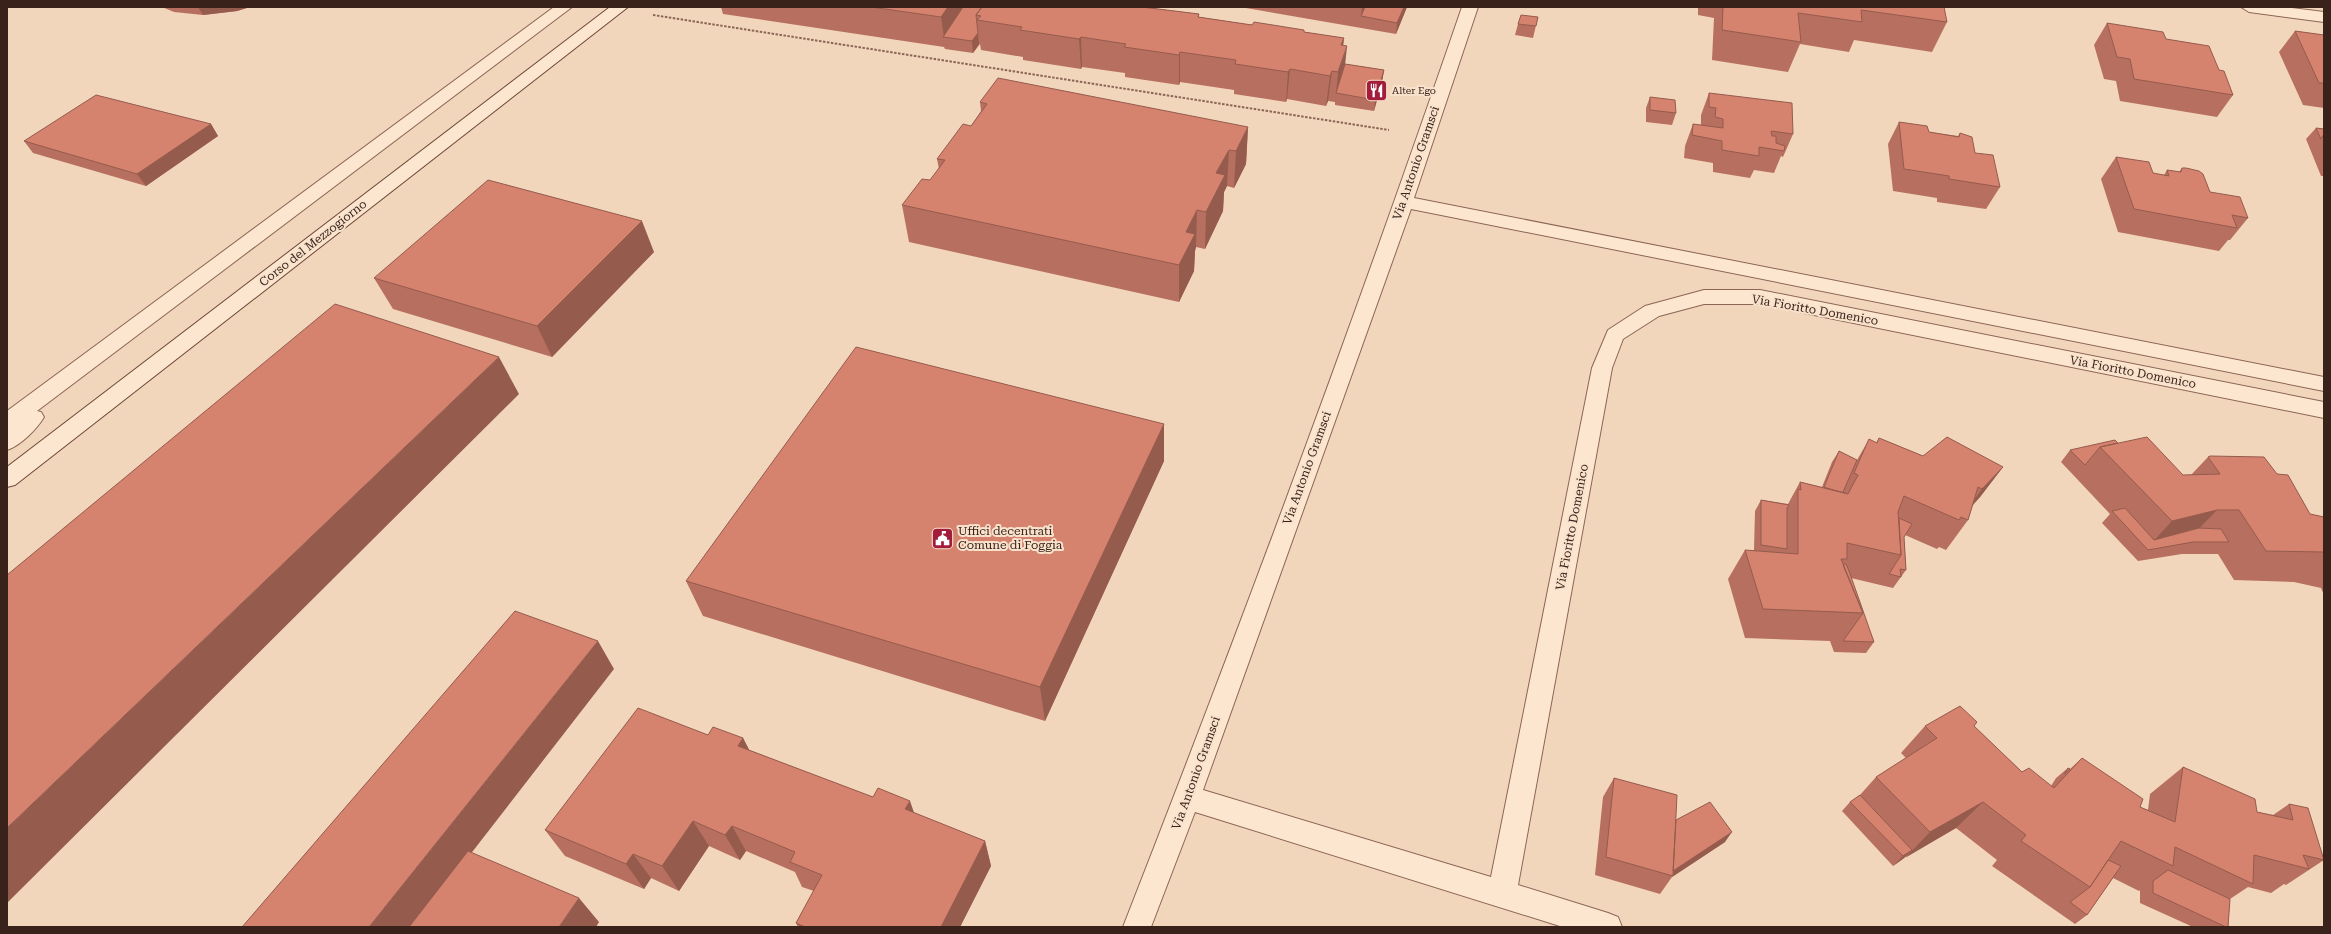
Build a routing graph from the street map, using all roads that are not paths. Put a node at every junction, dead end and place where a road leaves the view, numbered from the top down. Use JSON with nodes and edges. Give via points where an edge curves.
{"nodes":[{"id":1,"x":564,"y":7,"type":"edge"},
{"id":2,"x":1470,"y":7,"type":"edge"},
{"id":3,"x":2248,"y":7,"type":"edge"},
{"id":4,"x":619,"y":8,"type":"edge"},
{"id":5,"x":2324,"y":17,"type":"edge"},
{"id":6,"x":1404,"y":202,"type":"junction"},
{"id":7,"x":101,"y":352,"type":"junction"},
{"id":8,"x":2324,"y":384,"type":"edge"},
{"id":9,"x":2324,"y":410,"type":"edge"},
{"id":10,"x":7,"y":422,"type":"edge"},
{"id":11,"x":7,"y":442,"type":"edge"},
{"id":12,"x":7,"y":479,"type":"edge"},
{"id":13,"x":1187,"y":797,"type":"junction"},
{"id":14,"x":1502,"y":895,"type":"junction"},
{"id":15,"x":1137,"y":927,"type":"edge"},
{"id":16,"x":1608,"y":927,"type":"edge"}],
"edges":[{"from":1,"to":7,"type":"street"},
{"from":2,"to":6,"type":"street","name":"Via Antonio Gramsci"},
{"from":3,"to":5,"type":"street"},
{"from":4,"to":12,"type":"street","name":"Corso del Mezzogiorno"},
{"from":6,"to":8,"type":"street"},
{"from":6,"to":13,"type":"street","name":"Via Antonio Gramsci"},
{"from":7,"to":10,"type":"street"},
{"from":7,"to":11,"type":"street"},
{"from":9,"to":14,"type":"street","name":"Via Fioritto Domenico","via":[[1760,298],[1704,298],[1652,310],[1615,335],[1602,368]]},
{"from":13,"to":14,"type":"street"},
{"from":13,"to":15,"type":"street","name":"Via Antonio Gramsci"},
{"from":14,"to":16,"type":"street"}]}
